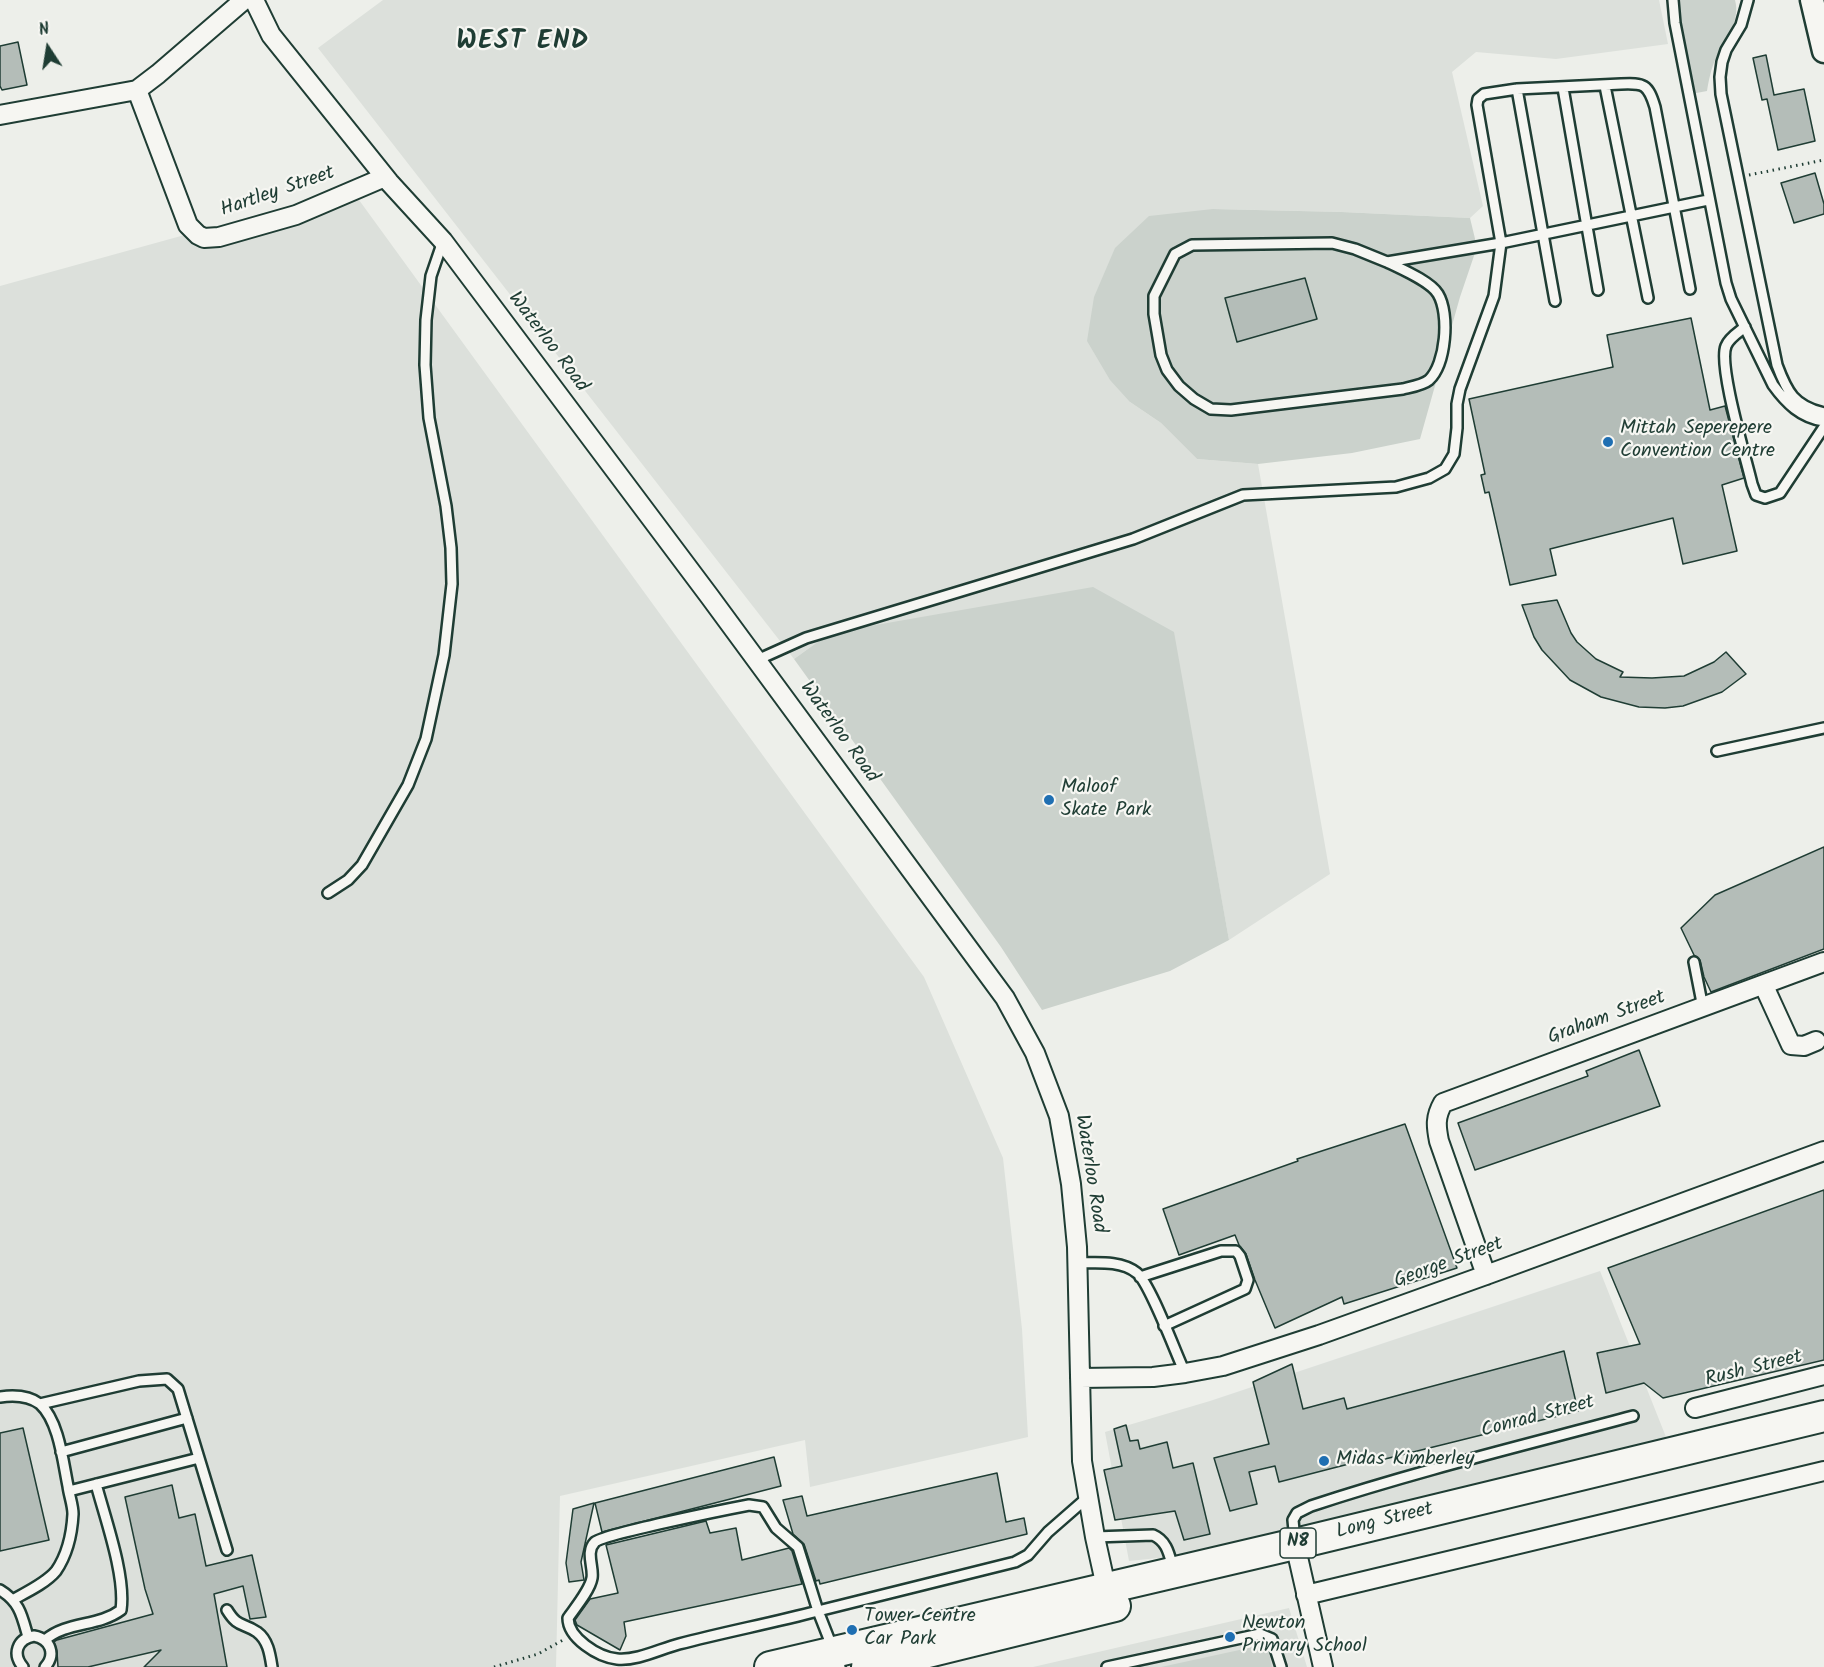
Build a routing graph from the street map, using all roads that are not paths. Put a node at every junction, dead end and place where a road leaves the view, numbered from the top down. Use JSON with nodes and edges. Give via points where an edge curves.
{"nodes":[{"id":1,"x":244,"y":0,"type":"edge"},
{"id":2,"x":254,"y":0,"type":"edge"},
{"id":3,"x":1673,"y":0,"type":"edge"},
{"id":4,"x":1748,"y":0,"type":"edge"},
{"id":5,"x":1812,"y":0,"type":"edge"},
{"id":6,"x":1824,"y":51,"type":"edge"},
{"id":7,"x":1605,"y":86,"type":"junction"},
{"id":8,"x":1563,"y":88,"type":"junction"},
{"id":9,"x":1517,"y":89,"type":"junction"},
{"id":10,"x":136,"y":90,"type":"junction"},
{"id":11,"x":0,"y":115,"type":"edge"},
{"id":12,"x":385,"y":177,"type":"junction"},
{"id":13,"x":1708,"y":200,"type":"junction"},
{"id":14,"x":1674,"y":207,"type":"junction"},
{"id":15,"x":1632,"y":216,"type":"junction"},
{"id":16,"x":1588,"y":225,"type":"junction"},
{"id":17,"x":1543,"y":234,"type":"junction"},
{"id":18,"x":443,"y":241,"type":"junction"},
{"id":19,"x":1501,"y":243,"type":"junction"},
{"id":20,"x":1387,"y":262,"type":"junction"},
{"id":21,"x":1690,"y":289,"type":"dead end"},
{"id":22,"x":1598,"y":290,"type":"dead end"},
{"id":23,"x":1648,"y":298,"type":"dead end"},
{"id":24,"x":1555,"y":301,"type":"dead end"},
{"id":25,"x":1745,"y":327,"type":"junction"},
{"id":26,"x":1824,"y":413,"type":"edge"},
{"id":27,"x":1824,"y":422,"type":"edge"},
{"id":28,"x":1824,"y":427,"type":"edge"},
{"id":29,"x":757,"y":660,"type":"junction"},
{"id":30,"x":1824,"y":728,"type":"edge"},
{"id":31,"x":1718,"y":751,"type":"dead end"},
{"id":32,"x":328,"y":893,"type":"dead end"},
{"id":33,"x":1694,"y":962,"type":"dead end"},
{"id":34,"x":1824,"y":962,"type":"edge"},
{"id":35,"x":1764,"y":986,"type":"junction"},
{"id":36,"x":1703,"y":1008,"type":"junction"},
{"id":37,"x":1816,"y":1041,"type":"dead end"},
{"id":38,"x":1824,"y":1151,"type":"edge"},
{"id":39,"x":1078,"y":1263,"type":"junction"},
{"id":40,"x":1486,"y":1275,"type":"junction"},
{"id":41,"x":1140,"y":1277,"type":"junction"},
{"id":42,"x":1164,"y":1326,"type":"junction"},
{"id":43,"x":1185,"y":1373,"type":"junction"},
{"id":44,"x":1824,"y":1375,"type":"edge"},
{"id":45,"x":1080,"y":1378,"type":"junction"},
{"id":46,"x":0,"y":1397,"type":"edge"},
{"id":47,"x":40,"y":1404,"type":"junction"},
{"id":48,"x":1695,"y":1408,"type":"dead end"},
{"id":49,"x":1633,"y":1416,"type":"dead end"},
{"id":50,"x":1824,"y":1416,"type":"edge"},
{"id":51,"x":187,"y":1418,"type":"junction"},
{"id":52,"x":1824,"y":1438,"type":"edge"},
{"id":53,"x":61,"y":1452,"type":"junction"},
{"id":54,"x":199,"y":1458,"type":"junction"},
{"id":55,"x":1824,"y":1471,"type":"edge"},
{"id":56,"x":96,"y":1484,"type":"junction"},
{"id":57,"x":69,"y":1491,"type":"junction"},
{"id":58,"x":1088,"y":1497,"type":"junction"},
{"id":59,"x":1095,"y":1537,"type":"junction"},
{"id":60,"x":227,"y":1550,"type":"dead end"},
{"id":61,"x":1297,"y":1553,"type":"junction"},
{"id":62,"x":1174,"y":1571,"type":"junction"},
{"id":63,"x":0,"y":1590,"type":"edge"},
{"id":64,"x":1306,"y":1595,"type":"junction"},
{"id":65,"x":1108,"y":1597,"type":"junction"},
{"id":66,"x":14,"y":1599,"type":"junction"},
{"id":67,"x":226,"y":1610,"type":"dead end"},
{"id":68,"x":818,"y":1611,"type":"junction"},
{"id":69,"x":28,"y":1637,"type":"junction"},
{"id":70,"x":45,"y":1640,"type":"junction"},
{"id":71,"x":837,"y":1660,"type":"edge"},
{"id":72,"x":23,"y":1667,"type":"edge"},
{"id":73,"x":45,"y":1667,"type":"edge"},
{"id":74,"x":272,"y":1667,"type":"edge"},
{"id":75,"x":770,"y":1667,"type":"edge"},
{"id":76,"x":867,"y":1667,"type":"edge"},
{"id":77,"x":1107,"y":1667,"type":"edge"},
{"id":78,"x":1281,"y":1667,"type":"edge"},
{"id":79,"x":1323,"y":1667,"type":"edge"}],
"edges":[{"from":1,"to":10,"type":"street"},
{"from":2,"to":12,"type":"street","name":"Waterloo Road","via":[[271,35]]},
{"from":3,"to":13,"type":"lane"},
{"from":4,"to":26,"type":"lane","via":[[1741,25],[1726,50],[1721,94],[1777,365],[1785,388],[1798,402]]},
{"from":5,"to":6,"type":"street"},
{"from":7,"to":8,"type":"lane"},
{"from":7,"to":14,"type":"lane","via":[[1636,83],[1650,92]]},
{"from":7,"to":15,"type":"lane"},
{"from":8,"to":9,"type":"lane"},
{"from":8,"to":16,"type":"lane"},
{"from":9,"to":17,"type":"lane"},
{"from":9,"to":19,"type":"lane","via":[[1485,94],[1477,105]]},
{"from":10,"to":11,"type":"street"},
{"from":10,"to":12,"type":"street","name":"Hartley Street","via":[[188,225],[204,238],[296,214]]},
{"from":12,"to":18,"type":"street","name":"Waterloo Road"},
{"from":13,"to":14,"type":"lane"},
{"from":13,"to":25,"type":"lane","via":[[1726,283]]},
{"from":14,"to":15,"type":"lane"},
{"from":14,"to":21,"type":"lane"},
{"from":15,"to":16,"type":"lane"},
{"from":15,"to":23,"type":"lane"},
{"from":16,"to":17,"type":"lane"},
{"from":16,"to":22,"type":"lane"},
{"from":17,"to":19,"type":"lane"},
{"from":17,"to":24,"type":"lane"},
{"from":18,"to":29,"type":"street","name":"Waterloo Road"},
{"from":18,"to":32,"type":"lane","via":[[431,276],[425,365],[429,418],[451,548],[452,584],[444,655],[426,739],[408,784],[362,865]]},
{"from":19,"to":20,"type":"lane"},
{"from":19,"to":29,"type":"lane","via":[[1494,296],[1460,389],[1454,454],[1445,469],[1429,478],[1396,487],[1242,495],[1133,539],[806,638]]},
{"from":20,"to":20,"type":"lane","via":[[1424,281],[1438,294],[1445,341],[1428,381],[1403,389],[1230,410],[1211,409],[1179,386],[1167,370],[1161,355],[1154,296],[1166,268],[1182,249],[1214,244],[1332,243]]},
{"from":25,"to":27,"type":"lane","via":[[1781,396],[1806,417]]},
{"from":25,"to":28,"type":"lane","via":[[1728,342],[1723,355],[1756,495],[1765,498],[1780,493]]},
{"from":29,"to":39,"type":"street","name":"Waterloo Road","via":[[1005,998],[1035,1053],[1059,1116],[1071,1184]]},
{"from":30,"to":31,"type":"lane"},
{"from":33,"to":36,"type":"lane"},
{"from":34,"to":35,"type":"street","name":"Graham Street"},
{"from":35,"to":36,"type":"street","name":"Graham Street"},
{"from":35,"to":37,"type":"street","via":[[1791,1045],[1804,1046]]},
{"from":36,"to":40,"type":"street","name":"Graham Street","via":[[1443,1103],[1436,1122],[1439,1141]]},
{"from":38,"to":40,"type":"street","name":"George Street"},
{"from":39,"to":41,"type":"lane","via":[[1109,1264]]},
{"from":39,"to":45,"type":"street","name":"Waterloo Road"},
{"from":40,"to":43,"type":"street","name":"George Street","via":[[1319,1335],[1223,1366]]},
{"from":41,"to":42,"type":"lane"},
{"from":41,"to":42,"type":"lane","via":[[1221,1251],[1236,1251],[1240,1256],[1248,1280],[1245,1289]]},
{"from":42,"to":43,"type":"lane"},
{"from":43,"to":45,"type":"street","name":"George Street"},
{"from":44,"to":48,"type":"street","name":"Rush Street"},
{"from":45,"to":58,"type":"street","name":"Waterloo Road","via":[[1082,1461]]},
{"from":46,"to":47,"type":"lane","via":[[27,1397]]},
{"from":47,"to":51,"type":"lane","via":[[140,1381],[167,1379],[178,1389]]},
{"from":47,"to":53,"type":"lane","via":[[48,1414]]},
{"from":49,"to":61,"type":"lane","name":"Conrad Street","via":[[1440,1466],[1311,1506],[1297,1513],[1293,1520]]},
{"from":50,"to":61,"type":"highway","name":"Long Street","number":"N8"},
{"from":51,"to":53,"type":"lane"},
{"from":51,"to":54,"type":"lane"},
{"from":52,"to":61,"type":"highway","name":"Long Street","number":"N8"},
{"from":53,"to":57,"type":"lane"},
{"from":54,"to":56,"type":"lane"},
{"from":54,"to":60,"type":"lane"},
{"from":55,"to":64,"type":"street"},
{"from":56,"to":57,"type":"lane"},
{"from":56,"to":70,"type":"lane","via":[[116,1559],[123,1598],[120,1610],[109,1617],[58,1631]]},
{"from":57,"to":66,"type":"lane","via":[[73,1512],[68,1546],[55,1572]]},
{"from":58,"to":59,"type":"street","name":"Waterloo Road"},
{"from":58,"to":68,"type":"lane","via":[[1048,1532],[1029,1555],[1015,1562]]},
{"from":59,"to":62,"type":"lane","via":[[1160,1538]]},
{"from":59,"to":65,"type":"street","name":"Waterloo Road"},
{"from":61,"to":62,"type":"highway","name":"Long Street","number":"N8"},
{"from":61,"to":64,"type":"street","name":"Conrad Street"},
{"from":61,"to":65,"type":"highway","name":"Long Street","number":"N8"},
{"from":62,"to":65,"type":"highway","name":"Long Street","number":"N8"},
{"from":63,"to":66,"type":"lane"},
{"from":64,"to":79,"type":"street","name":"Conrad Street"},
{"from":65,"to":71,"type":"highway","name":"Long Street","number":"N8"},
{"from":65,"to":76,"type":"highway","name":"Long Street","number":"N8"},
{"from":66,"to":69,"type":"lane"},
{"from":67,"to":74,"type":"lane","via":[[237,1624],[257,1632],[267,1645]]},
{"from":68,"to":68,"type":"lane","via":[[617,1659],[594,1650],[573,1635],[568,1618],[591,1584],[590,1556],[601,1539],[749,1505],[763,1507],[776,1528],[798,1547]]},
{"from":68,"to":71,"type":"lane"},
{"from":69,"to":70,"type":"lane"},
{"from":69,"to":72,"type":"lane","via":[[17,1650]]},
{"from":70,"to":73,"type":"lane","via":[[51,1649]]},
{"from":71,"to":75,"type":"highway","name":"Long Street","number":"N8"},
{"from":77,"to":78,"type":"lane","via":[[1260,1634],[1272,1639]]}]}
